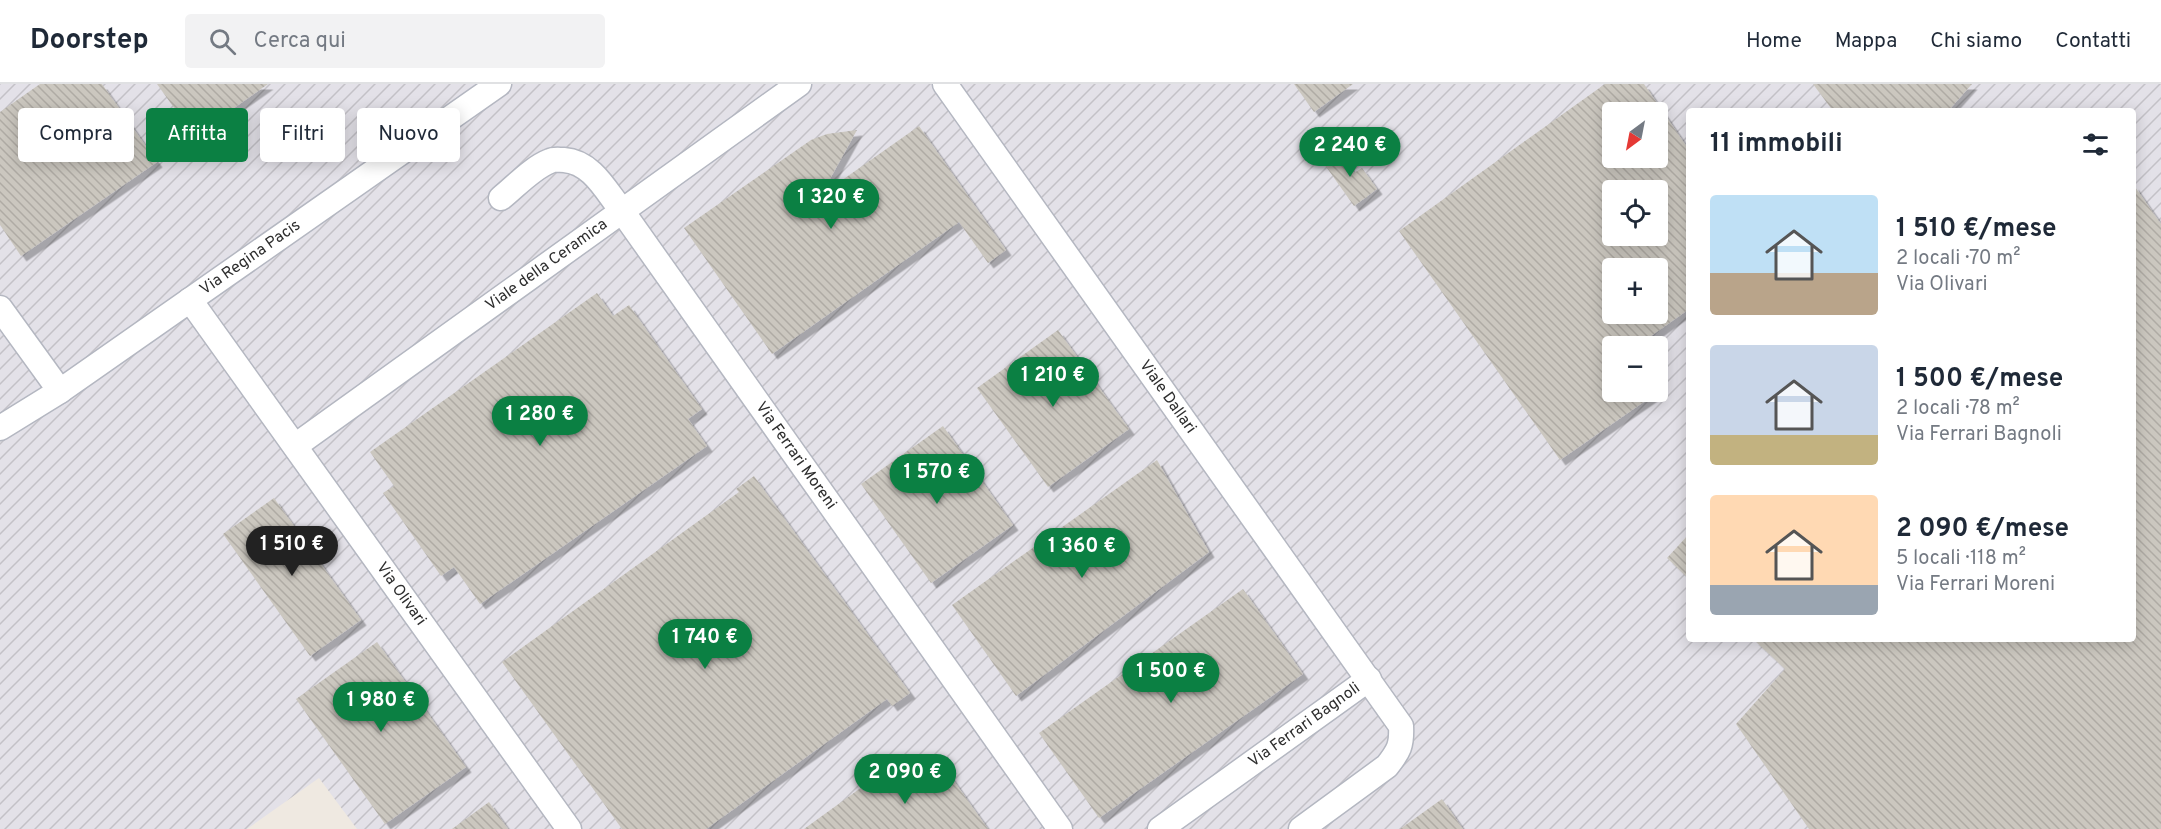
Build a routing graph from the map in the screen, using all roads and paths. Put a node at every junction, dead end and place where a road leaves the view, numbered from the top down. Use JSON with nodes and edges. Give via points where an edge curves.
{"nodes":[{"id":1,"x":499,"y":84,"type":"edge"},
{"id":2,"x":799,"y":84,"type":"edge"},
{"id":3,"x":945,"y":84,"type":"edge"},
{"id":4,"x":501,"y":198,"type":"dead end"},
{"id":5,"x":622,"y":211,"type":"junction"},
{"id":6,"x":190,"y":300,"type":"junction"},
{"id":7,"x":0,"y":308,"type":"edge"},
{"id":8,"x":60,"y":391,"type":"junction"},
{"id":9,"x":0,"y":428,"type":"edge"},
{"id":10,"x":295,"y":446,"type":"junction"},
{"id":11,"x":1370,"y":679,"type":"junction"},
{"id":12,"x":569,"y":829,"type":"edge"},
{"id":13,"x":1060,"y":829,"type":"edge"},
{"id":14,"x":1160,"y":829,"type":"edge"},
{"id":15,"x":1301,"y":829,"type":"edge"}],
"edges":[{"from":1,"to":6,"type":"street","name":"Via Regina Pacis"},
{"from":2,"to":5,"type":"street","name":"Viale della Ceramica"},
{"from":3,"to":11,"type":"street","name":"Viale Dallari"},
{"from":4,"to":5,"type":"street","name":"Via Ferrari Moreni","via":[[552,159],[568,160],[584,166]]},
{"from":5,"to":10,"type":"street","name":"Viale della Ceramica"},
{"from":5,"to":13,"type":"street","name":"Via Ferrari Moreni"},
{"from":6,"to":8,"type":"street","name":"Via Regina Pacis"},
{"from":6,"to":10,"type":"street","name":"Via Olivari"},
{"from":7,"to":8,"type":"street"},
{"from":8,"to":9,"type":"street","name":"Via Regina Pacis"},
{"from":10,"to":12,"type":"street","name":"Via Olivari"},
{"from":11,"to":14,"type":"street","name":"Via Ferrari Bagnoli"},
{"from":11,"to":15,"type":"street","name":"Via Ferrari Bagnoli","via":[[1401,726],[1402,742],[1387,766]]}]}
